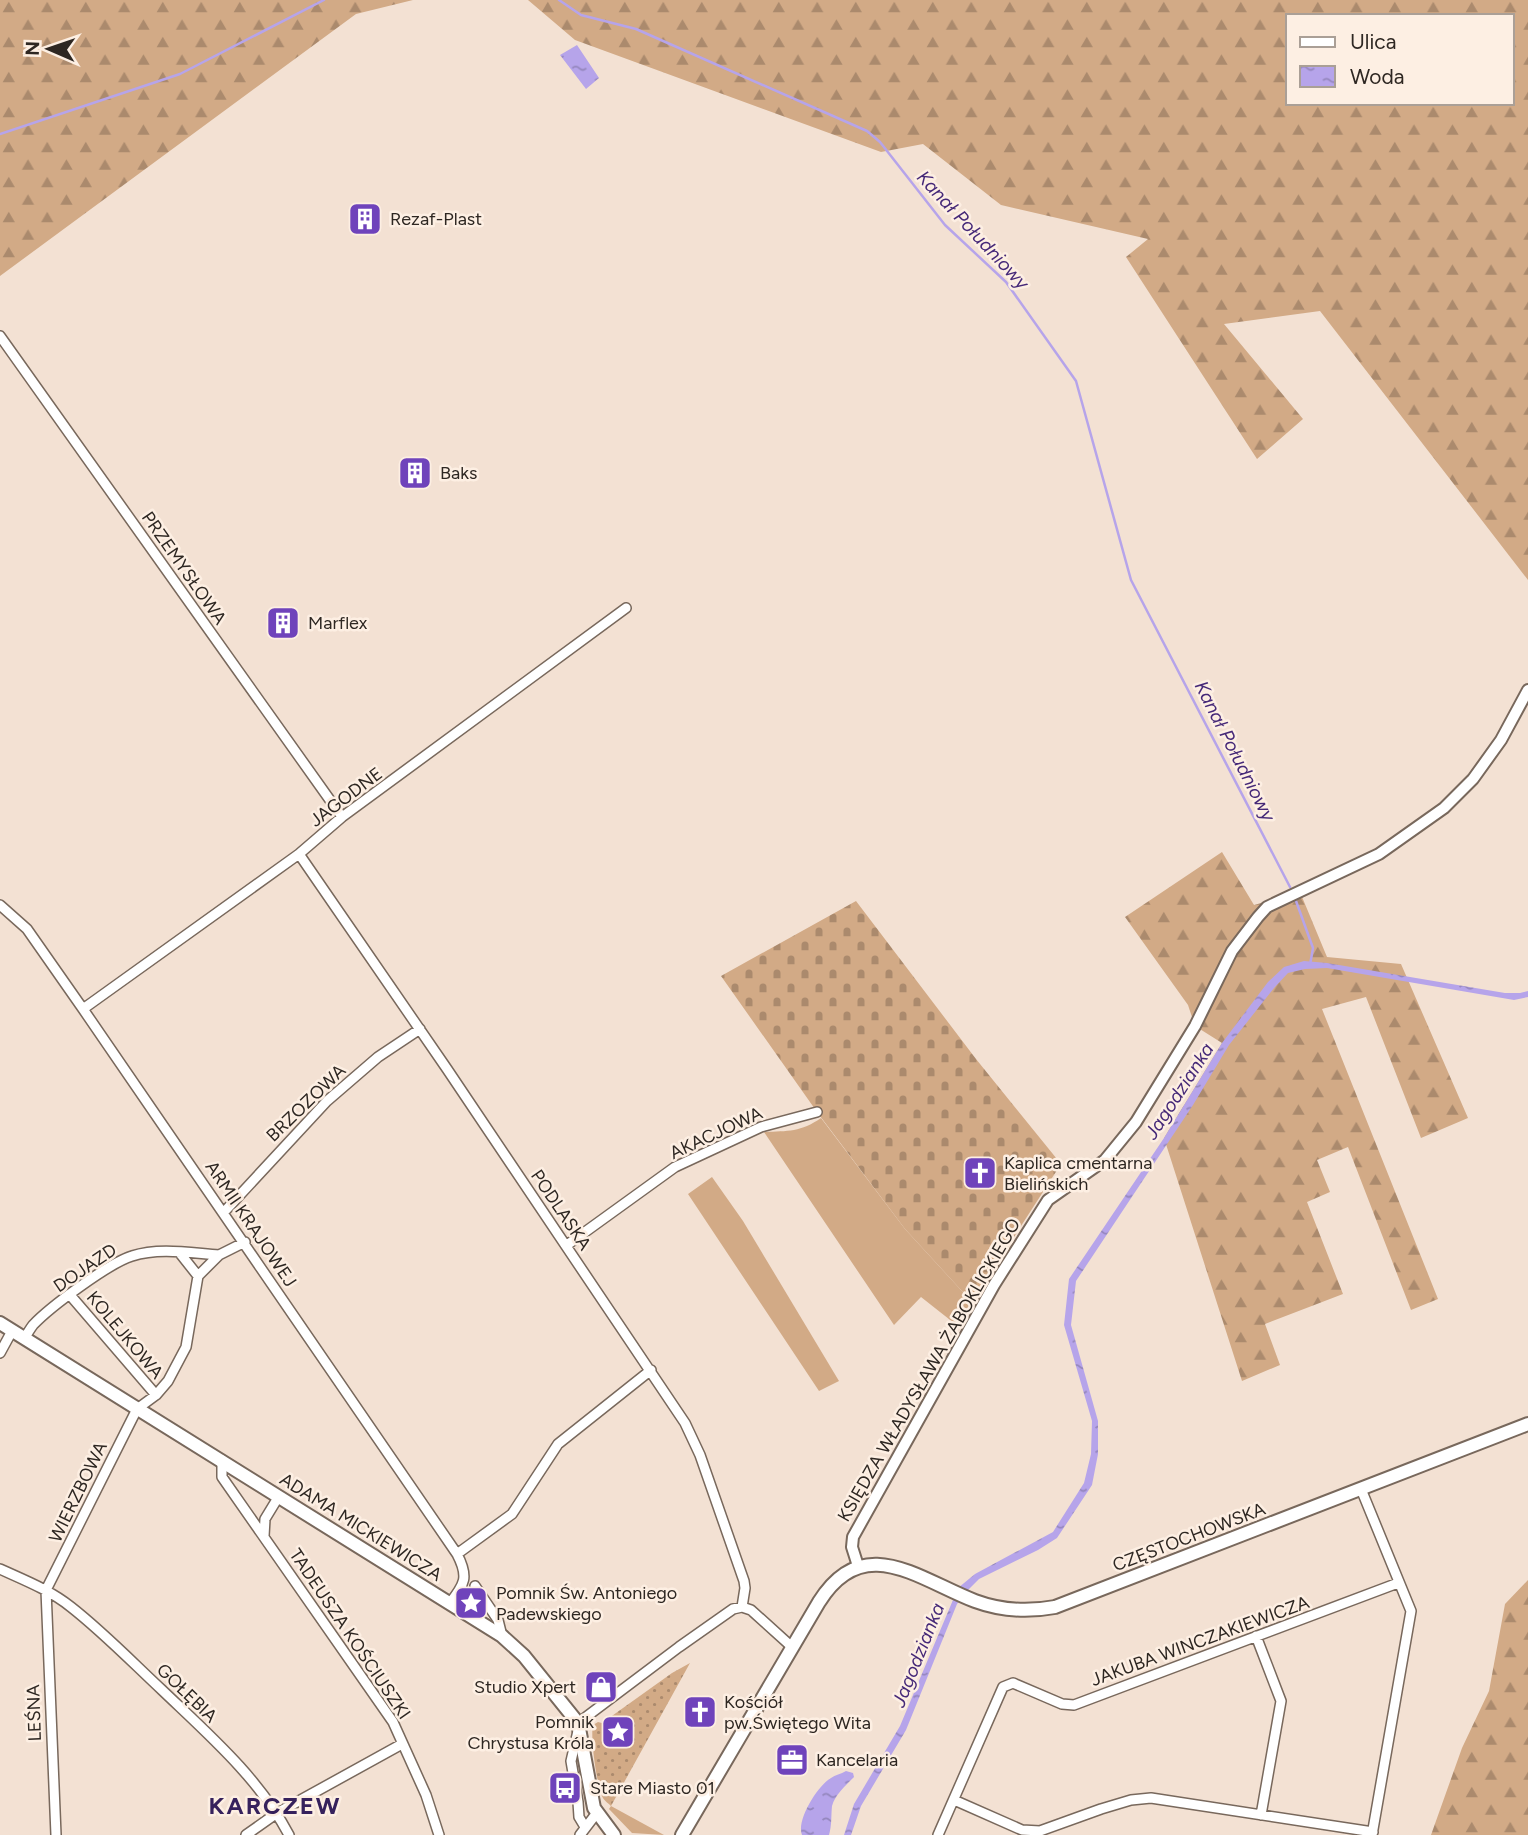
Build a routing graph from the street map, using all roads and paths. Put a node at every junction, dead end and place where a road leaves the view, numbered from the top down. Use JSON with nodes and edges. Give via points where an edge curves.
{"nodes":[{"id":1,"x":0,"y":336,"type":"edge"},
{"id":2,"x":626,"y":608,"type":"dead end"},
{"id":3,"x":1528,"y":690,"type":"edge"},
{"id":4,"x":342,"y":817,"type":"junction"},
{"id":5,"x":299,"y":854,"type":"junction"},
{"id":6,"x":0,"y":905,"type":"edge"},
{"id":7,"x":83,"y":1009,"type":"junction"},
{"id":8,"x":420,"y":1029,"type":"junction"},
{"id":9,"x":817,"y":1112,"type":"dead end"},
{"id":10,"x":224,"y":1212,"type":"junction"},
{"id":11,"x":245,"y":1242,"type":"junction"},
{"id":12,"x":567,"y":1245,"type":"junction"},
{"id":13,"x":179,"y":1252,"type":"junction"},
{"id":14,"x":219,"y":1255,"type":"junction"},
{"id":15,"x":198,"y":1276,"type":"junction"},
{"id":16,"x":70,"y":1295,"type":"junction"},
{"id":17,"x":0,"y":1323,"type":"edge"},
{"id":18,"x":12,"y":1331,"type":"junction"},
{"id":19,"x":24,"y":1339,"type":"junction"},
{"id":20,"x":0,"y":1353,"type":"edge"},
{"id":21,"x":651,"y":1370,"type":"junction"},
{"id":22,"x":156,"y":1395,"type":"junction"},
{"id":23,"x":137,"y":1409,"type":"junction"},
{"id":24,"x":1528,"y":1424,"type":"edge"},
{"id":25,"x":222,"y":1460,"type":"junction"},
{"id":26,"x":1361,"y":1489,"type":"junction"},
{"id":27,"x":279,"y":1496,"type":"junction"},
{"id":28,"x":264,"y":1536,"type":"junction"},
{"id":29,"x":457,"y":1554,"type":"junction"},
{"id":30,"x":858,"y":1566,"type":"junction"},
{"id":31,"x":0,"y":1569,"type":"edge"},
{"id":32,"x":1398,"y":1583,"type":"junction"},
{"id":33,"x":475,"y":1586,"type":"dead end"},
{"id":34,"x":47,"y":1590,"type":"junction"},
{"id":35,"x":449,"y":1604,"type":"junction"},
{"id":36,"x":742,"y":1607,"type":"junction"},
{"id":37,"x":502,"y":1636,"type":"junction"},
{"id":38,"x":1256,"y":1636,"type":"junction"},
{"id":39,"x":792,"y":1647,"type":"junction"},
{"id":40,"x":579,"y":1726,"type":"junction"},
{"id":41,"x":402,"y":1744,"type":"junction"},
{"id":42,"x":954,"y":1800,"type":"junction"},
{"id":43,"x":277,"y":1813,"type":"junction"},
{"id":44,"x":596,"y":1814,"type":"junction"},
{"id":45,"x":1261,"y":1815,"type":"junction"},
{"id":46,"x":583,"y":1831,"type":"edge"},
{"id":47,"x":680,"y":1834,"type":"edge"},
{"id":48,"x":1372,"y":1834,"type":"edge"},
{"id":49,"x":56,"y":1835,"type":"edge"},
{"id":50,"x":246,"y":1835,"type":"edge"},
{"id":51,"x":289,"y":1835,"type":"edge"},
{"id":52,"x":439,"y":1835,"type":"edge"},
{"id":53,"x":614,"y":1835,"type":"edge"},
{"id":54,"x":938,"y":1835,"type":"edge"}],
"edges":[{"from":1,"to":4,"type":"street","name":"PRZEMYSŁOWA"},
{"from":2,"to":4,"type":"street","name":"JAGODNE"},
{"from":3,"to":30,"type":"street","name":"KSIĘDZA WŁADYSŁAWA ŻABOKLICKIEGO","via":[[1473,779],[1444,807],[1380,854],[1267,907],[1232,951],[1195,1026],[1136,1122],[1105,1160],[1048,1200],[994,1285],[853,1537]]},
{"from":4,"to":5,"type":"street","name":"JAGODNE"},
{"from":5,"to":7,"type":"street","name":"JAGODNE"},
{"from":5,"to":8,"type":"street","name":"PODLASKA"},
{"from":6,"to":7,"type":"street","name":"ARMII KRAJOWEJ","via":[[27,929]]},
{"from":7,"to":10,"type":"street","name":"ARMII KRAJOWEJ"},
{"from":8,"to":10,"type":"street","name":"BRZOZOWA","via":[[378,1057],[327,1101]]},
{"from":8,"to":12,"type":"street","name":"PODLASKA"},
{"from":9,"to":12,"type":"street","name":"AKACJOWA","via":[[761,1127],[675,1167]]},
{"from":10,"to":11,"type":"street","name":"ARMII KRAJOWEJ"},
{"from":11,"to":14,"type":"street"},
{"from":11,"to":29,"type":"street","name":"ARMII KRAJOWEJ"},
{"from":12,"to":21,"type":"street","name":"PODLASKA"},
{"from":13,"to":14,"type":"street","name":"DOJAZD"},
{"from":13,"to":15,"type":"street"},
{"from":13,"to":16,"type":"street","name":"DOJAZD","via":[[132,1256]]},
{"from":14,"to":15,"type":"street"},
{"from":15,"to":22,"type":"street","via":[[186,1347]]},
{"from":16,"to":19,"type":"street","name":"DOJAZD","via":[[33,1325]]},
{"from":16,"to":22,"type":"street","name":"KOLEJKOWA"},
{"from":17,"to":18,"type":"main road","name":"ADAMA MICKIEWICZA"},
{"from":18,"to":19,"type":"main road","name":"ADAMA MICKIEWICZA"},
{"from":18,"to":20,"type":"street"},
{"from":19,"to":23,"type":"main road","name":"ADAMA MICKIEWICZA"},
{"from":21,"to":29,"type":"street","via":[[558,1444],[512,1514]]},
{"from":21,"to":36,"type":"street","name":"PODLASKA","via":[[700,1455],[744,1581]]},
{"from":22,"to":23,"type":"street"},
{"from":23,"to":25,"type":"main road","name":"ADAMA MICKIEWICZA"},
{"from":23,"to":34,"type":"street","name":"WIERZBOWA"},
{"from":24,"to":26,"type":"main road","name":"CZĘSTOCHOWSKA"},
{"from":25,"to":27,"type":"main road","name":"ADAMA MICKIEWICZA"},
{"from":25,"to":28,"type":"street","name":"TADEUSZA KOŚCIUSZKI","via":[[222,1476]]},
{"from":26,"to":30,"type":"main road","name":"CZĘSTOCHOWSKA","via":[[1065,1604],[1036,1610],[976,1601],[894,1566]]},
{"from":26,"to":32,"type":"street"},
{"from":27,"to":28,"type":"street","via":[[265,1519]]},
{"from":27,"to":35,"type":"main road","name":"ADAMA MICKIEWICZA"},
{"from":28,"to":41,"type":"street","name":"TADEUSZA KOŚCIUSZKI","via":[[394,1722]]},
{"from":29,"to":35,"type":"street","name":"ARMII KRAJOWEJ","via":[[465,1569],[464,1582]]},
{"from":30,"to":39,"type":"main road","via":[[826,1590]]},
{"from":31,"to":34,"type":"street","name":"GOŁĘBIA"},
{"from":32,"to":38,"type":"street","name":"JAKUBA WINCZAKIEWICZA"},
{"from":32,"to":48,"type":"street","via":[[1410,1611]]},
{"from":33,"to":37,"type":"street","via":[[498,1620]]},
{"from":34,"to":43,"type":"street","name":"GOŁĘBIA","via":[[79,1614],[213,1739]]},
{"from":34,"to":49,"type":"street","name":"LEŚNA"},
{"from":35,"to":37,"type":"main road","name":"ADAMA MICKIEWICZA"},
{"from":36,"to":39,"type":"street"},
{"from":36,"to":40,"type":"street","via":[[729,1611]]},
{"from":37,"to":40,"type":"main road","name":"ADAMA MICKIEWICZA","via":[[524,1656]]},
{"from":38,"to":42,"type":"street","name":"JAKUBA WINCZAKIEWICZA","via":[[1074,1704],[1062,1704],[1013,1683],[1003,1688]]},
{"from":38,"to":45,"type":"street","via":[[1281,1701]]},
{"from":39,"to":47,"type":"main road"},
{"from":40,"to":44,"type":"main road","name":"ADAMA MICKIEWICZA"},
{"from":40,"to":46,"type":"street","via":[[571,1761]]},
{"from":41,"to":43,"type":"street"},
{"from":41,"to":52,"type":"street","name":"TADEUSZA KOŚCIUSZKI"},
{"from":42,"to":45,"type":"street","via":[[1031,1831],[1150,1798]]},
{"from":42,"to":54,"type":"street"},
{"from":43,"to":50,"type":"street"},
{"from":43,"to":51,"type":"street","name":"GOŁĘBIA"},
{"from":44,"to":46,"type":"street"},
{"from":44,"to":53,"type":"main road","name":"ADAMA MICKIEWICZA"},
{"from":45,"to":48,"type":"street"}]}
